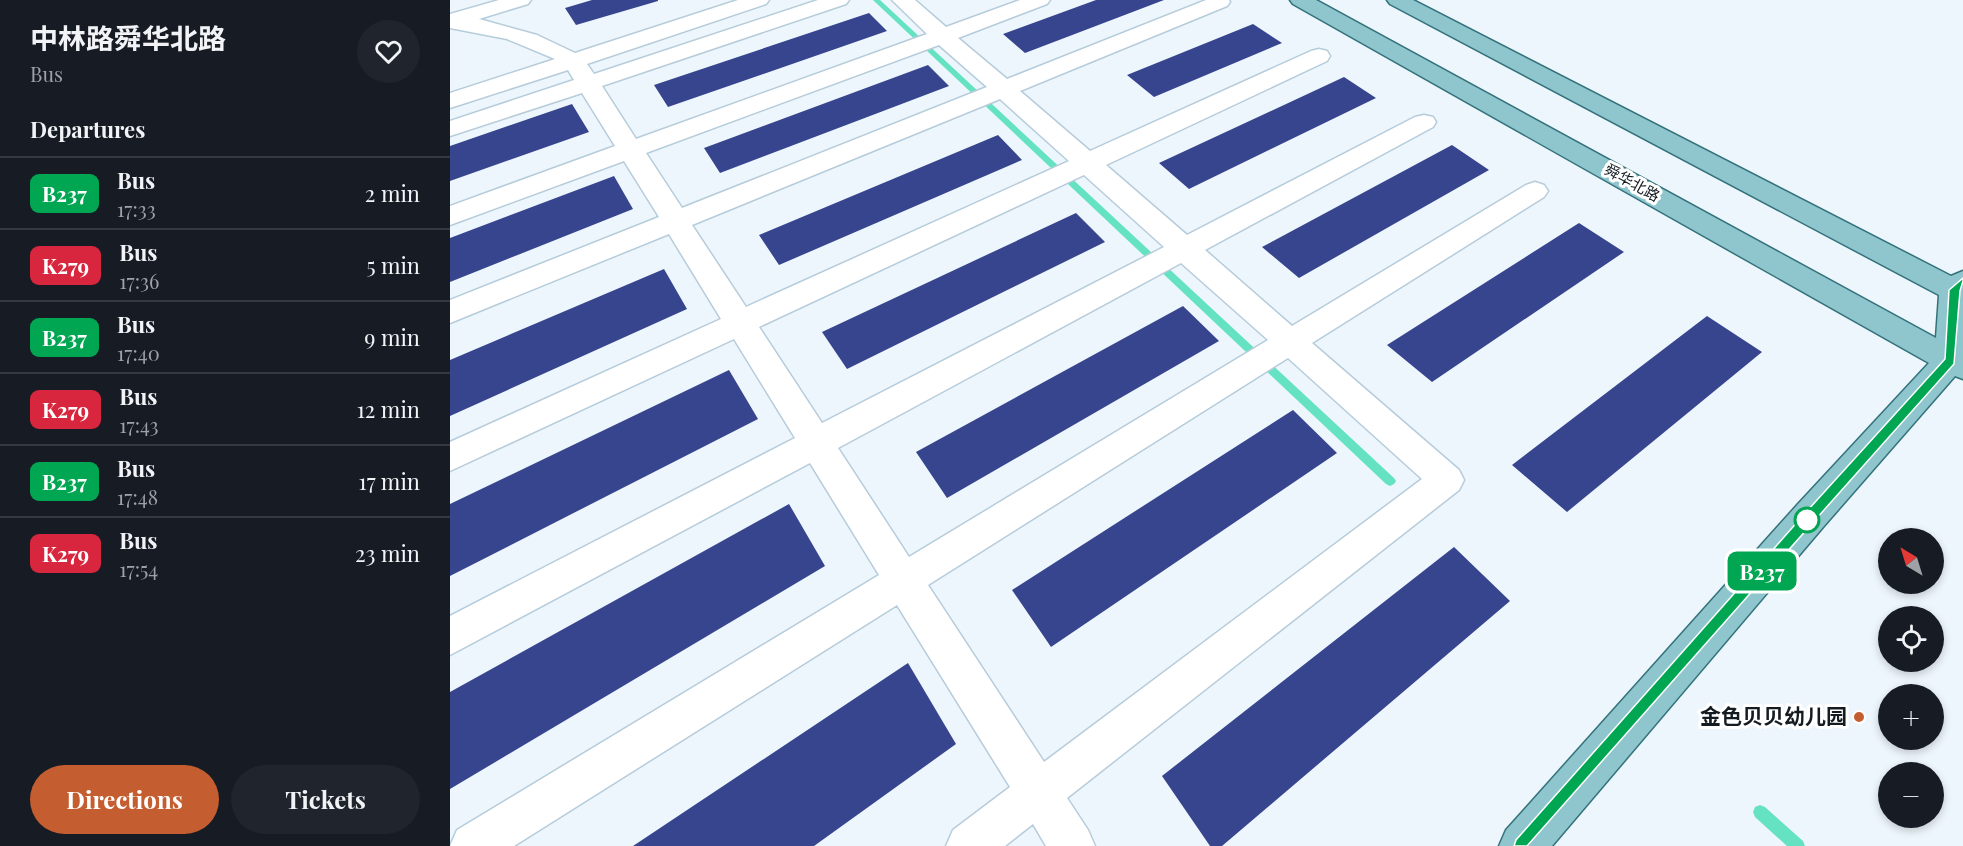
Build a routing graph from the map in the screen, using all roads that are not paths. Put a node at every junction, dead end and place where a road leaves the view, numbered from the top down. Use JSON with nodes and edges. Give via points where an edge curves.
{"nodes":[{"id":1,"x":521,"y":0,"type":"edge"},
{"id":2,"x":759,"y":0,"type":"edge"},
{"id":3,"x":839,"y":0,"type":"edge"},
{"id":4,"x":902,"y":0,"type":"edge"},
{"id":5,"x":1040,"y":0,"type":"edge"},
{"id":6,"x":1300,"y":0,"type":"edge"},
{"id":7,"x":1397,"y":0,"type":"edge"},
{"id":8,"x":1220,"y":2,"type":"dead end"},
{"id":9,"x":450,"y":21,"type":"edge"},
{"id":10,"x":929,"y":41,"type":"junction"},
{"id":11,"x":1319,"y":56,"type":"dead end"},
{"id":12,"x":581,"y":72,"type":"junction"},
{"id":13,"x":988,"y":95,"type":"junction"},
{"id":14,"x":450,"y":101,"type":"edge"},
{"id":15,"x":1424,"y":122,"type":"dead end"},
{"id":16,"x":450,"y":129,"type":"edge"},
{"id":17,"x":631,"y":150,"type":"junction"},
{"id":18,"x":1070,"y":170,"type":"junction"},
{"id":19,"x":1535,"y":191,"type":"dead end"},
{"id":20,"x":450,"y":216,"type":"edge"},
{"id":21,"x":676,"y":221,"type":"junction"},
{"id":22,"x":1166,"y":258,"type":"junction"},
{"id":23,"x":1960,"y":289,"type":"edge"},
{"id":24,"x":450,"y":312,"type":"edge"},
{"id":25,"x":740,"y":323,"type":"junction"},
{"id":26,"x":1271,"y":354,"type":"junction"},
{"id":27,"x":1959,"y":361,"type":"edge"},
{"id":28,"x":816,"y":443,"type":"junction"},
{"id":29,"x":450,"y":457,"type":"edge"},
{"id":30,"x":904,"y":581,"type":"junction"},
{"id":31,"x":450,"y":636,"type":"edge"},
{"id":32,"x":1039,"y":793,"type":"junction"},
{"id":33,"x":473,"y":846,"type":"edge"},
{"id":34,"x":969,"y":846,"type":"edge"},
{"id":35,"x":1072,"y":846,"type":"edge"},
{"id":36,"x":1522,"y":846,"type":"edge"}],
"edges":[{"from":1,"to":9,"type":"street"},
{"from":2,"to":12,"type":"street"},
{"from":3,"to":12,"type":"street"},
{"from":4,"to":10,"type":"street"},
{"from":5,"to":10,"type":"street"},
{"from":6,"to":27,"type":"main road","name":"舜华北路"},
{"from":7,"to":23,"type":"main road"},
{"from":8,"to":13,"type":"street"},
{"from":9,"to":12,"type":"street","via":[[517,34],[548,45]]},
{"from":10,"to":13,"type":"street"},
{"from":10,"to":17,"type":"street"},
{"from":11,"to":18,"type":"street"},
{"from":12,"to":14,"type":"street"},
{"from":12,"to":16,"type":"street"},
{"from":12,"to":17,"type":"street"},
{"from":13,"to":18,"type":"street"},
{"from":13,"to":21,"type":"street"},
{"from":15,"to":22,"type":"street"},
{"from":17,"to":20,"type":"street"},
{"from":17,"to":21,"type":"street"},
{"from":18,"to":22,"type":"street"},
{"from":18,"to":25,"type":"street"},
{"from":19,"to":26,"type":"street"},
{"from":21,"to":24,"type":"street"},
{"from":21,"to":25,"type":"street"},
{"from":22,"to":26,"type":"street"},
{"from":22,"to":28,"type":"street"},
{"from":23,"to":27,"type":"main road"},
{"from":25,"to":28,"type":"street"},
{"from":25,"to":29,"type":"street"},
{"from":26,"to":30,"type":"street"},
{"from":26,"to":32,"type":"street","via":[[1447,480]]},
{"from":27,"to":36,"type":"main road","via":[[1811,515]]},
{"from":28,"to":30,"type":"street"},
{"from":28,"to":31,"type":"street"},
{"from":30,"to":32,"type":"street"},
{"from":30,"to":33,"type":"street"},
{"from":32,"to":34,"type":"street"},
{"from":32,"to":35,"type":"street"}]}
